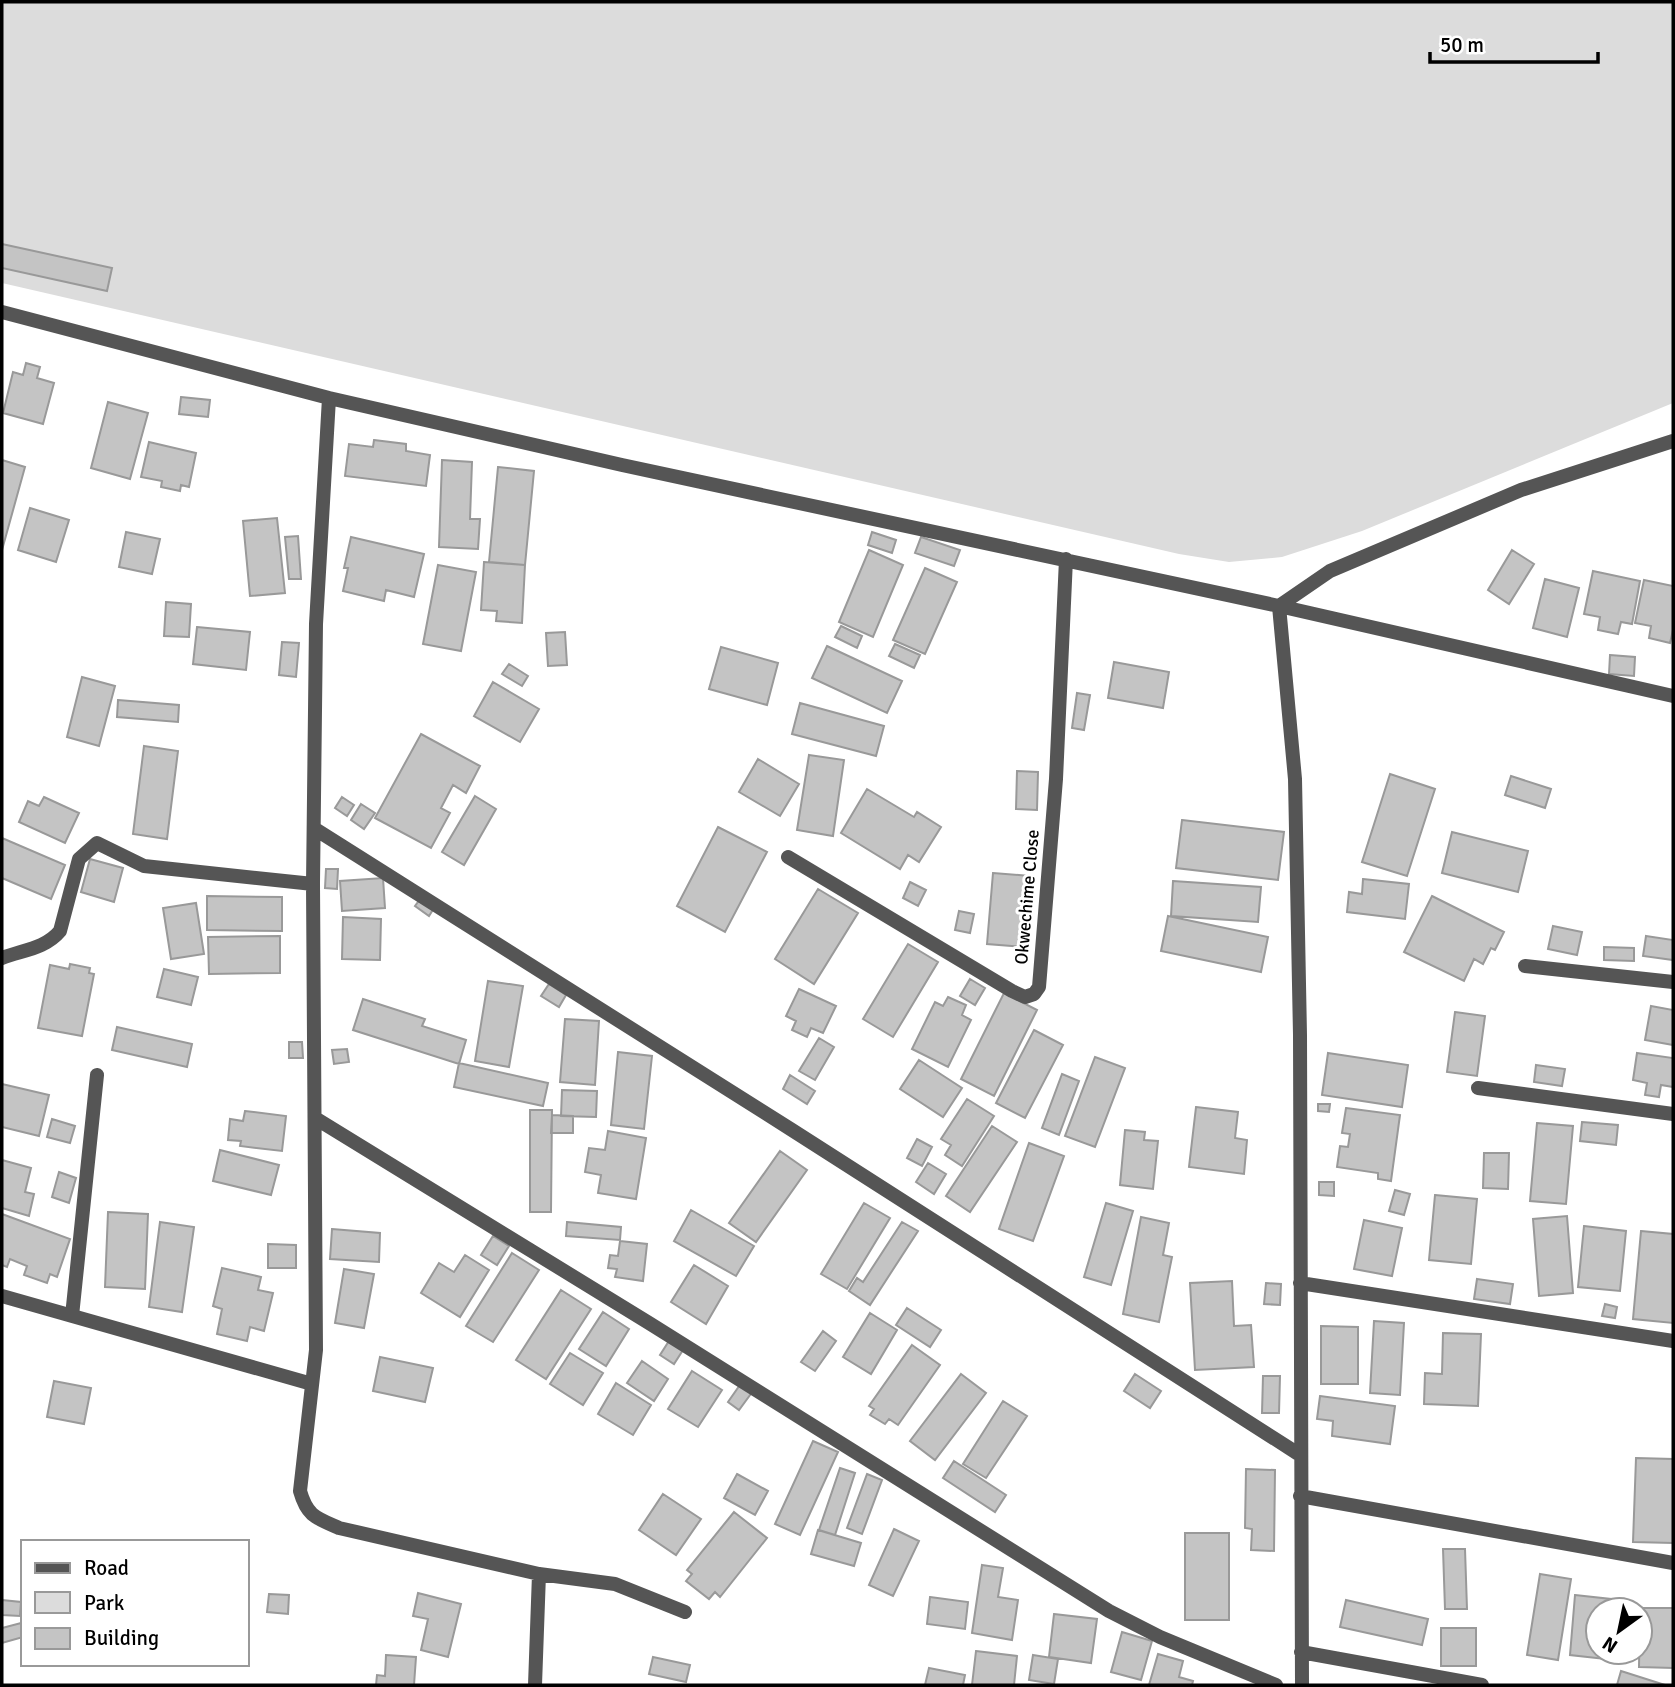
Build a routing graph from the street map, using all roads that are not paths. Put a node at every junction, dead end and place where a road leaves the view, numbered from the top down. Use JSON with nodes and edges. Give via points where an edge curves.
{"nodes":[{"id":1,"x":2,"y":312,"type":"edge"},
{"id":2,"x":329,"y":398,"type":"junction"},
{"id":3,"x":1673,"y":441,"type":"edge"},
{"id":4,"x":1066,"y":559,"type":"junction"},
{"id":5,"x":1279,"y":606,"type":"junction"},
{"id":6,"x":1673,"y":696,"type":"edge"},
{"id":7,"x":315,"y":829,"type":"junction"},
{"id":8,"x":788,"y":857,"type":"dead end"},
{"id":9,"x":313,"y":884,"type":"junction"},
{"id":10,"x":2,"y":958,"type":"edge"},
{"id":11,"x":1525,"y":966,"type":"dead end"},
{"id":12,"x":1673,"y":982,"type":"edge"},
{"id":13,"x":97,"y":1075,"type":"dead end"},
{"id":14,"x":1478,"y":1088,"type":"dead end"},
{"id":15,"x":1673,"y":1114,"type":"edge"},
{"id":16,"x":315,"y":1118,"type":"junction"},
{"id":17,"x":1300,"y":1283,"type":"junction"},
{"id":18,"x":2,"y":1296,"type":"edge"},
{"id":19,"x":72,"y":1316,"type":"junction"},
{"id":20,"x":1673,"y":1341,"type":"edge"},
{"id":21,"x":312,"y":1384,"type":"junction"},
{"id":22,"x":1300,"y":1455,"type":"junction"},
{"id":23,"x":1300,"y":1496,"type":"junction"},
{"id":24,"x":1673,"y":1563,"type":"edge"},
{"id":25,"x":539,"y":1574,"type":"junction"},
{"id":26,"x":685,"y":1612,"type":"dead end"},
{"id":27,"x":1301,"y":1652,"type":"junction"},
{"id":28,"x":535,"y":1685,"type":"edge"},
{"id":29,"x":1276,"y":1685,"type":"edge"},
{"id":30,"x":1302,"y":1685,"type":"edge"},
{"id":31,"x":1482,"y":1685,"type":"edge"}],
"edges":[{"from":1,"to":2,"type":"street"},
{"from":2,"to":4,"type":"street"},
{"from":2,"to":7,"type":"street","via":[[316,624]]},
{"from":3,"to":5,"type":"street","via":[[1508,496],[1330,571]]},
{"from":4,"to":5,"type":"street"},
{"from":4,"to":8,"type":"street","name":"Okwechime Close","via":[[1056,779],[1039,987],[1034,994],[1025,997],[1012,991]]},
{"from":5,"to":6,"type":"street"},
{"from":5,"to":17,"type":"street","via":[[1295,779]]},
{"from":7,"to":9,"type":"street"},
{"from":7,"to":22,"type":"street"},
{"from":9,"to":10,"type":"street","via":[[144,866],[97,843],[79,859],[60,931],[37,947]]},
{"from":9,"to":16,"type":"street"},
{"from":11,"to":12,"type":"street"},
{"from":13,"to":19,"type":"street"},
{"from":14,"to":15,"type":"street"},
{"from":16,"to":21,"type":"street","via":[[316,1350]]},
{"from":16,"to":29,"type":"street","via":[[1109,1611]]},
{"from":17,"to":20,"type":"street"},
{"from":17,"to":22,"type":"street"},
{"from":18,"to":19,"type":"street"},
{"from":19,"to":21,"type":"street"},
{"from":21,"to":25,"type":"street","via":[[300,1491],[304,1507],[315,1518],[338,1528]]},
{"from":22,"to":23,"type":"street"},
{"from":23,"to":24,"type":"street"},
{"from":23,"to":27,"type":"street"},
{"from":25,"to":26,"type":"street","via":[[615,1584]]},
{"from":25,"to":28,"type":"street"},
{"from":27,"to":30,"type":"street"},
{"from":27,"to":31,"type":"street"}]}
